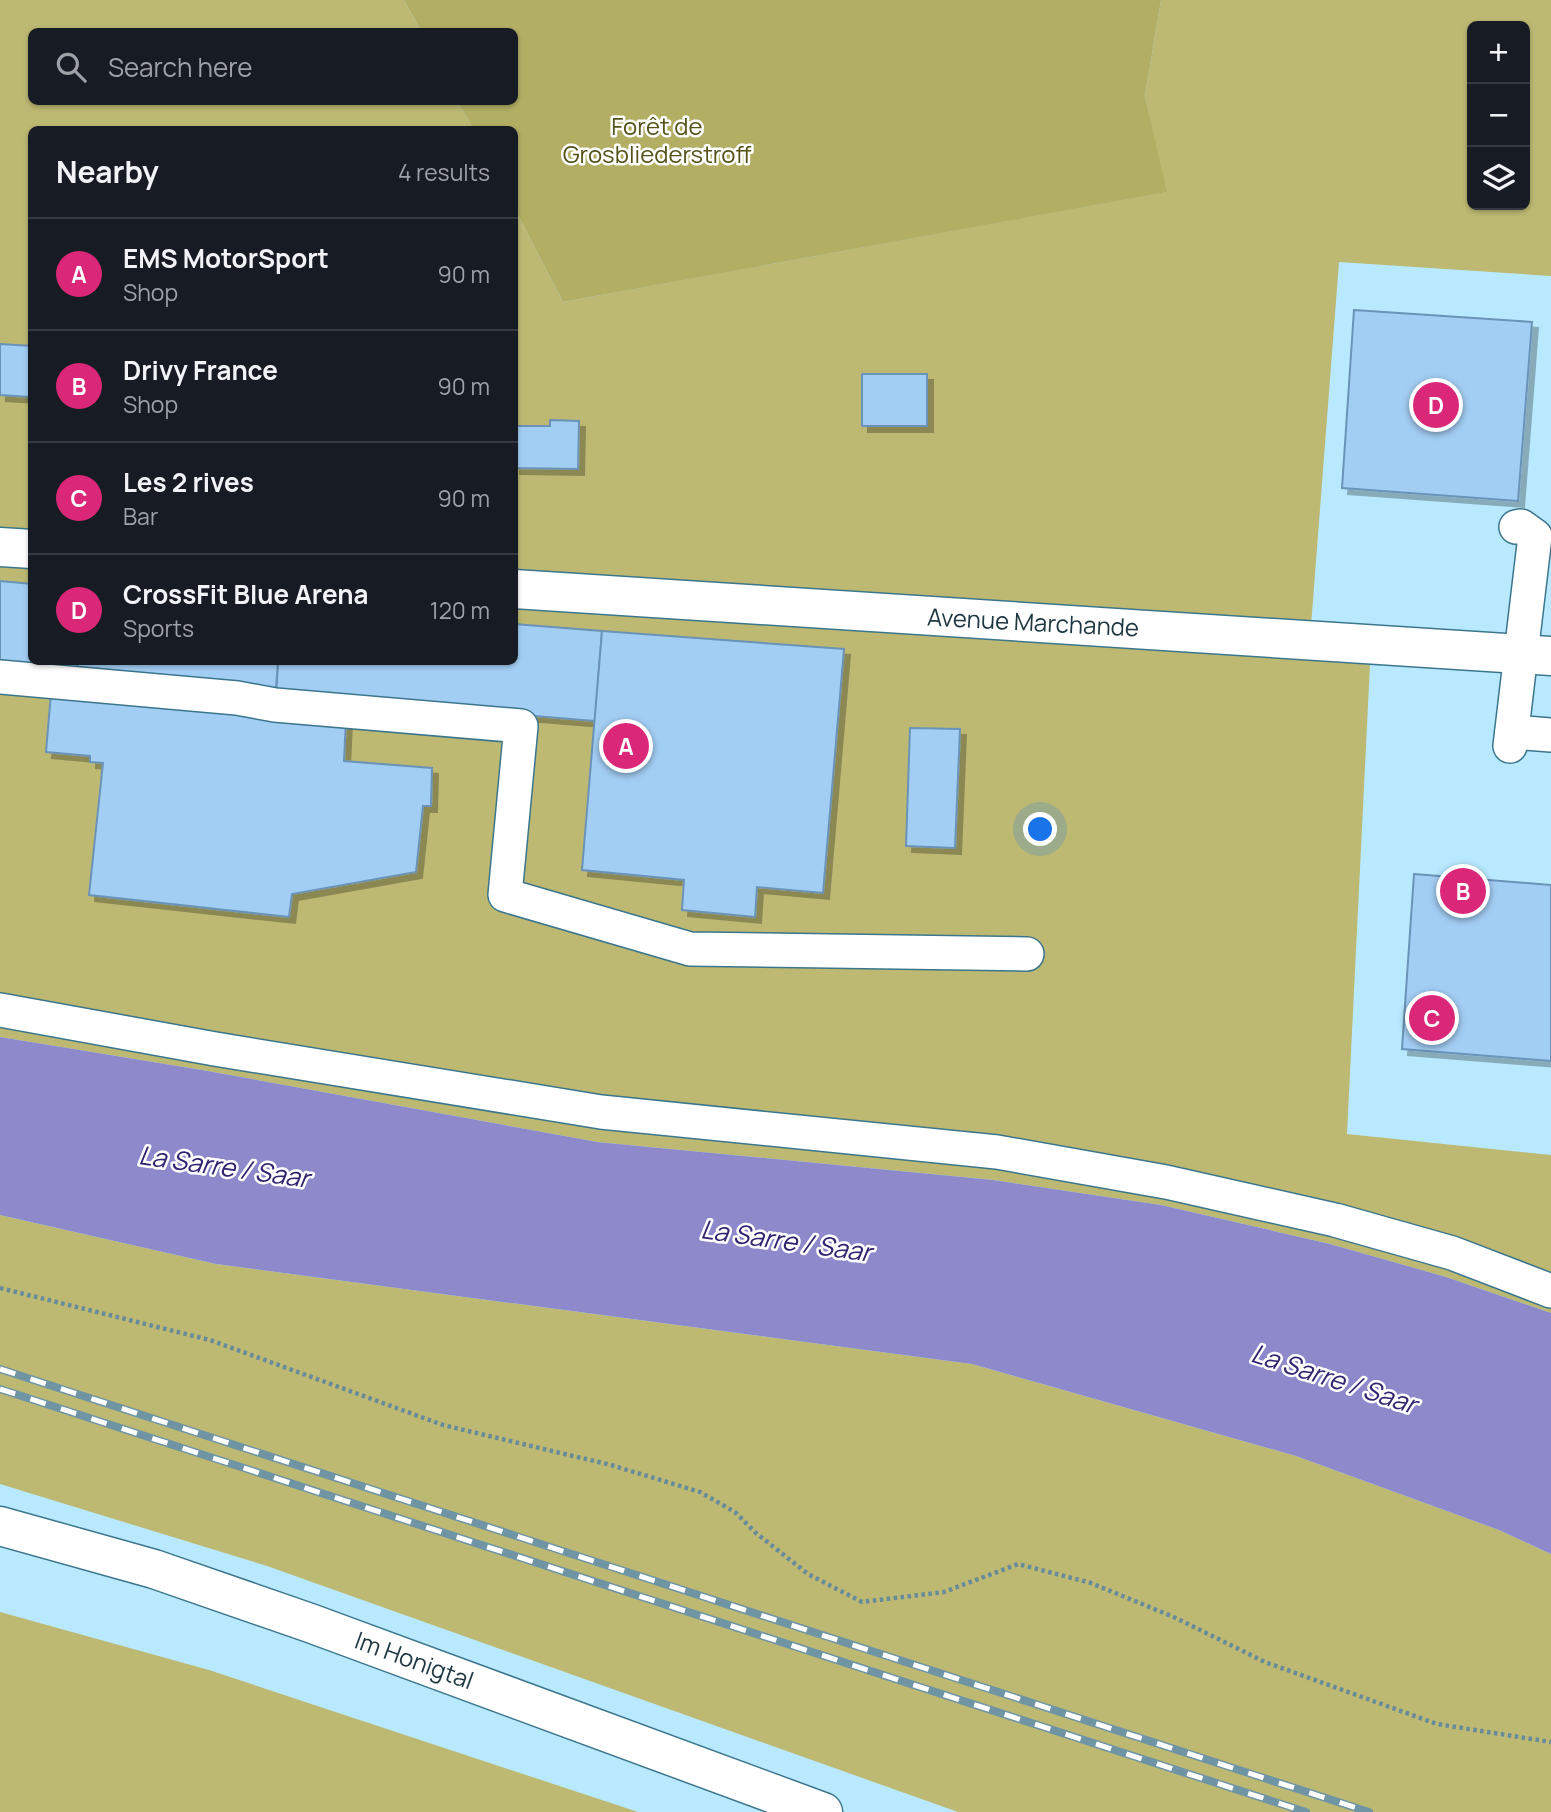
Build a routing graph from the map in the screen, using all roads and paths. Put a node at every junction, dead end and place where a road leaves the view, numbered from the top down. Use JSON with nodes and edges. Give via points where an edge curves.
{"nodes":[{"id":1,"x":1534,"y":530,"type":"edge"},
{"id":2,"x":0,"y":547,"type":"edge"},
{"id":3,"x":28,"y":550,"type":"edge"},
{"id":4,"x":518,"y":589,"type":"edge"},
{"id":5,"x":1536,"y":655,"type":"edge"},
{"id":6,"x":0,"y":677,"type":"edge"},
{"id":7,"x":1551,"y":734,"type":"edge"},
{"id":8,"x":1027,"y":954,"type":"dead end"},
{"id":9,"x":0,"y":1010,"type":"edge"},
{"id":10,"x":0,"y":1288,"type":"edge"},
{"id":11,"x":1551,"y":1291,"type":"edge"},
{"id":12,"x":0,"y":1526,"type":"edge"},
{"id":13,"x":1551,"y":1742,"type":"edge"},
{"id":14,"x":823,"y":1812,"type":"edge"}],
"edges":[{"from":1,"to":5,"type":"lane"},
{"from":2,"to":3,"type":"main road"},
{"from":4,"to":5,"type":"main road","name":"Avenue Marchande"},
{"from":5,"to":7,"type":"lane","via":[[1511,739]]},
{"from":6,"to":8,"type":"lane","via":[[521,726],[505,895],[690,949]]},
{"from":9,"to":11,"type":"lane","via":[[601,1112],[997,1153],[1153,1180],[1361,1227],[1452,1253]]},
{"from":10,"to":13,"type":"path","via":[[210,1340],[443,1425],[611,1465],[700,1492],[735,1512],[808,1574],[862,1602],[944,1592],[1018,1564],[1091,1583],[1265,1662],[1437,1724]]},
{"from":12,"to":14,"type":"main road","name":"Im Honigtal","via":[[154,1569],[310,1623]]}]}
